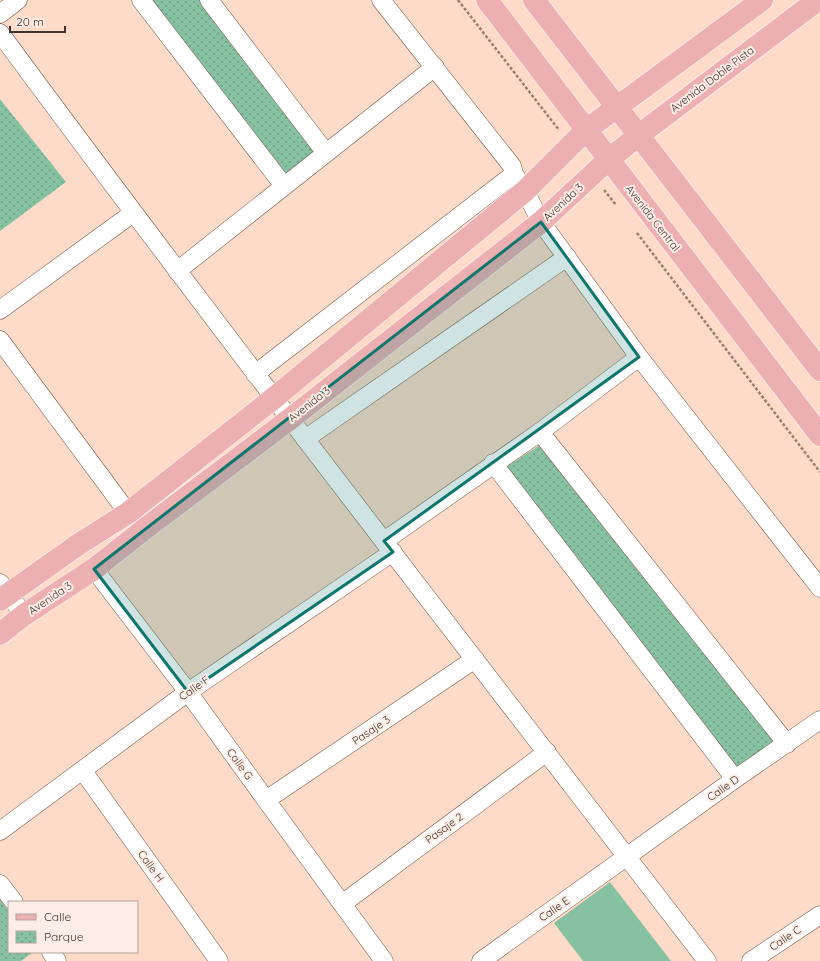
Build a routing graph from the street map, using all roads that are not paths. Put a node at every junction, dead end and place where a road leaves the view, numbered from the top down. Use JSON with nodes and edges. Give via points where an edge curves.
{"nodes":[{"id":1,"x":18,"y":0,"type":"edge"},
{"id":2,"x":141,"y":0,"type":"edge"},
{"id":3,"x":209,"y":0,"type":"edge"},
{"id":4,"x":381,"y":0,"type":"edge"},
{"id":5,"x":487,"y":0,"type":"edge"},
{"id":6,"x":534,"y":0,"type":"edge"},
{"id":7,"x":762,"y":0,"type":"edge"},
{"id":8,"x":818,"y":0,"type":"edge"},
{"id":9,"x":0,"y":14,"type":"edge"},
{"id":10,"x":0,"y":33,"type":"edge"},
{"id":11,"x":435,"y":67,"type":"junction"},
{"id":12,"x":616,"y":108,"type":"junction"},
{"id":13,"x":586,"y":130,"type":"junction"},
{"id":14,"x":639,"y":135,"type":"junction"},
{"id":15,"x":326,"y":153,"type":"junction"},
{"id":16,"x":608,"y":160,"type":"junction"},
{"id":17,"x":520,"y":183,"type":"junction"},
{"id":18,"x":284,"y":186,"type":"junction"},
{"id":19,"x":133,"y":213,"type":"junction"},
{"id":20,"x":541,"y":222,"type":"junction"},
{"id":21,"x":567,"y":256,"type":"junction"},
{"id":22,"x":177,"y":271,"type":"junction"},
{"id":23,"x":0,"y":310,"type":"edge"},
{"id":24,"x":0,"y":340,"type":"edge"},
{"id":25,"x":639,"y":358,"type":"junction"},
{"id":26,"x":820,"y":370,"type":"edge"},
{"id":27,"x":255,"y":374,"type":"junction"},
{"id":28,"x":274,"y":398,"type":"junction"},
{"id":29,"x":290,"y":419,"type":"junction"},
{"id":30,"x":540,"y":432,"type":"junction"},
{"id":31,"x":820,"y":435,"type":"edge"},
{"id":32,"x":305,"y":439,"type":"junction"},
{"id":33,"x":493,"y":464,"type":"junction"},
{"id":34,"x":128,"y":512,"type":"junction"},
{"id":35,"x":388,"y":547,"type":"junction"},
{"id":36,"x":94,"y":569,"type":"junction"},
{"id":37,"x":820,"y":588,"type":"edge"},
{"id":38,"x":3,"y":592,"type":"edge"},
{"id":39,"x":24,"y":615,"type":"junction"},
{"id":40,"x":0,"y":634,"type":"edge"},
{"id":41,"x":475,"y":659,"type":"junction"},
{"id":42,"x":188,"y":692,"type":"junction"},
{"id":43,"x":820,"y":720,"type":"edge"},
{"id":44,"x":787,"y":744,"type":"junction"},
{"id":45,"x":547,"y":752,"type":"junction"},
{"id":46,"x":83,"y":771,"type":"junction"},
{"id":47,"x":735,"y":779,"type":"junction"},
{"id":48,"x":266,"y":800,"type":"junction"},
{"id":49,"x":0,"y":831,"type":"edge"},
{"id":50,"x":627,"y":857,"type":"junction"},
{"id":51,"x":0,"y":884,"type":"edge"},
{"id":52,"x":13,"y":901,"type":"edge"},
{"id":53,"x":342,"y":904,"type":"junction"},
{"id":54,"x":820,"y":915,"type":"edge"},
{"id":55,"x":51,"y":953,"type":"edge"},
{"id":56,"x":57,"y":961,"type":"edge"},
{"id":57,"x":219,"y":961,"type":"edge"},
{"id":58,"x":384,"y":961,"type":"edge"},
{"id":59,"x":481,"y":961,"type":"edge"},
{"id":60,"x":707,"y":961,"type":"edge"},
{"id":61,"x":751,"y":961,"type":"edge"}],
"edges":[{"from":1,"to":9,"type":"street"},
{"from":2,"to":18,"type":"street"},
{"from":3,"to":15,"type":"street"},
{"from":4,"to":11,"type":"street"},
{"from":5,"to":13,"type":"main road","name":"Avenida Central"},
{"from":6,"to":12,"type":"main road"},
{"from":7,"to":12,"type":"main road"},
{"from":8,"to":14,"type":"main road","name":"Avenida Doble Pista"},
{"from":10,"to":19,"type":"street"},
{"from":11,"to":15,"type":"street"},
{"from":11,"to":17,"type":"street","via":[[512,166]]},
{"from":12,"to":13,"type":"main road"},
{"from":12,"to":14,"type":"main road"},
{"from":13,"to":16,"type":"main road","name":"Avenida Central"},
{"from":13,"to":17,"type":"main road","via":[[570,146]]},
{"from":14,"to":16,"type":"main road","name":"Avenida Doble Pista"},
{"from":14,"to":26,"type":"main road"},
{"from":15,"to":18,"type":"street"},
{"from":16,"to":20,"type":"main road","name":"Avenida 3"},
{"from":16,"to":31,"type":"main road","name":"Avenida Central"},
{"from":17,"to":20,"type":"street"},
{"from":17,"to":27,"type":"street"},
{"from":17,"to":28,"type":"main road"},
{"from":18,"to":22,"type":"street"},
{"from":19,"to":22,"type":"street"},
{"from":19,"to":23,"type":"street"},
{"from":20,"to":21,"type":"street"},
{"from":20,"to":29,"type":"main road","name":"Avenida 3"},
{"from":21,"to":25,"type":"street"},
{"from":21,"to":32,"type":"street"},
{"from":22,"to":27,"type":"street"},
{"from":24,"to":34,"type":"street"},
{"from":25,"to":30,"type":"street","name":"Calle F"},
{"from":25,"to":37,"type":"street"},
{"from":27,"to":28,"type":"street"},
{"from":28,"to":29,"type":"street"},
{"from":28,"to":34,"type":"main road"},
{"from":29,"to":32,"type":"street"},
{"from":29,"to":36,"type":"main road","name":"Avenida 3"},
{"from":30,"to":33,"type":"street","name":"Calle F"},
{"from":30,"to":44,"type":"street"},
{"from":32,"to":35,"type":"street"},
{"from":33,"to":35,"type":"street","name":"Calle F"},
{"from":33,"to":47,"type":"street"},
{"from":34,"to":38,"type":"main road"},
{"from":35,"to":41,"type":"street"},
{"from":35,"to":42,"type":"street","name":"Calle F"},
{"from":36,"to":39,"type":"main road","name":"Avenida 3"},
{"from":36,"to":42,"type":"street","name":"Calle G"},
{"from":38,"to":39,"type":"street"},
{"from":39,"to":40,"type":"main road","name":"Avenida 3"},
{"from":41,"to":45,"type":"street"},
{"from":41,"to":48,"type":"street","name":"Pasaje 3"},
{"from":42,"to":46,"type":"street","name":"Calle F"},
{"from":42,"to":48,"type":"street","name":"Calle G"},
{"from":43,"to":44,"type":"street","name":"Calle D"},
{"from":44,"to":47,"type":"street","name":"Calle D"},
{"from":45,"to":50,"type":"street"},
{"from":45,"to":53,"type":"street","name":"Pasaje 2"},
{"from":46,"to":49,"type":"street","name":"Calle F"},
{"from":46,"to":57,"type":"street","name":"Calle H"},
{"from":47,"to":50,"type":"street","name":"Calle D"},
{"from":48,"to":53,"type":"street","name":"Calle G"},
{"from":50,"to":59,"type":"street","name":"Calle E"},
{"from":50,"to":60,"type":"street"},
{"from":51,"to":52,"type":"street"},
{"from":53,"to":58,"type":"street","name":"Calle G"},
{"from":54,"to":61,"type":"street","name":"Calle C"},
{"from":55,"to":56,"type":"street"}]}
